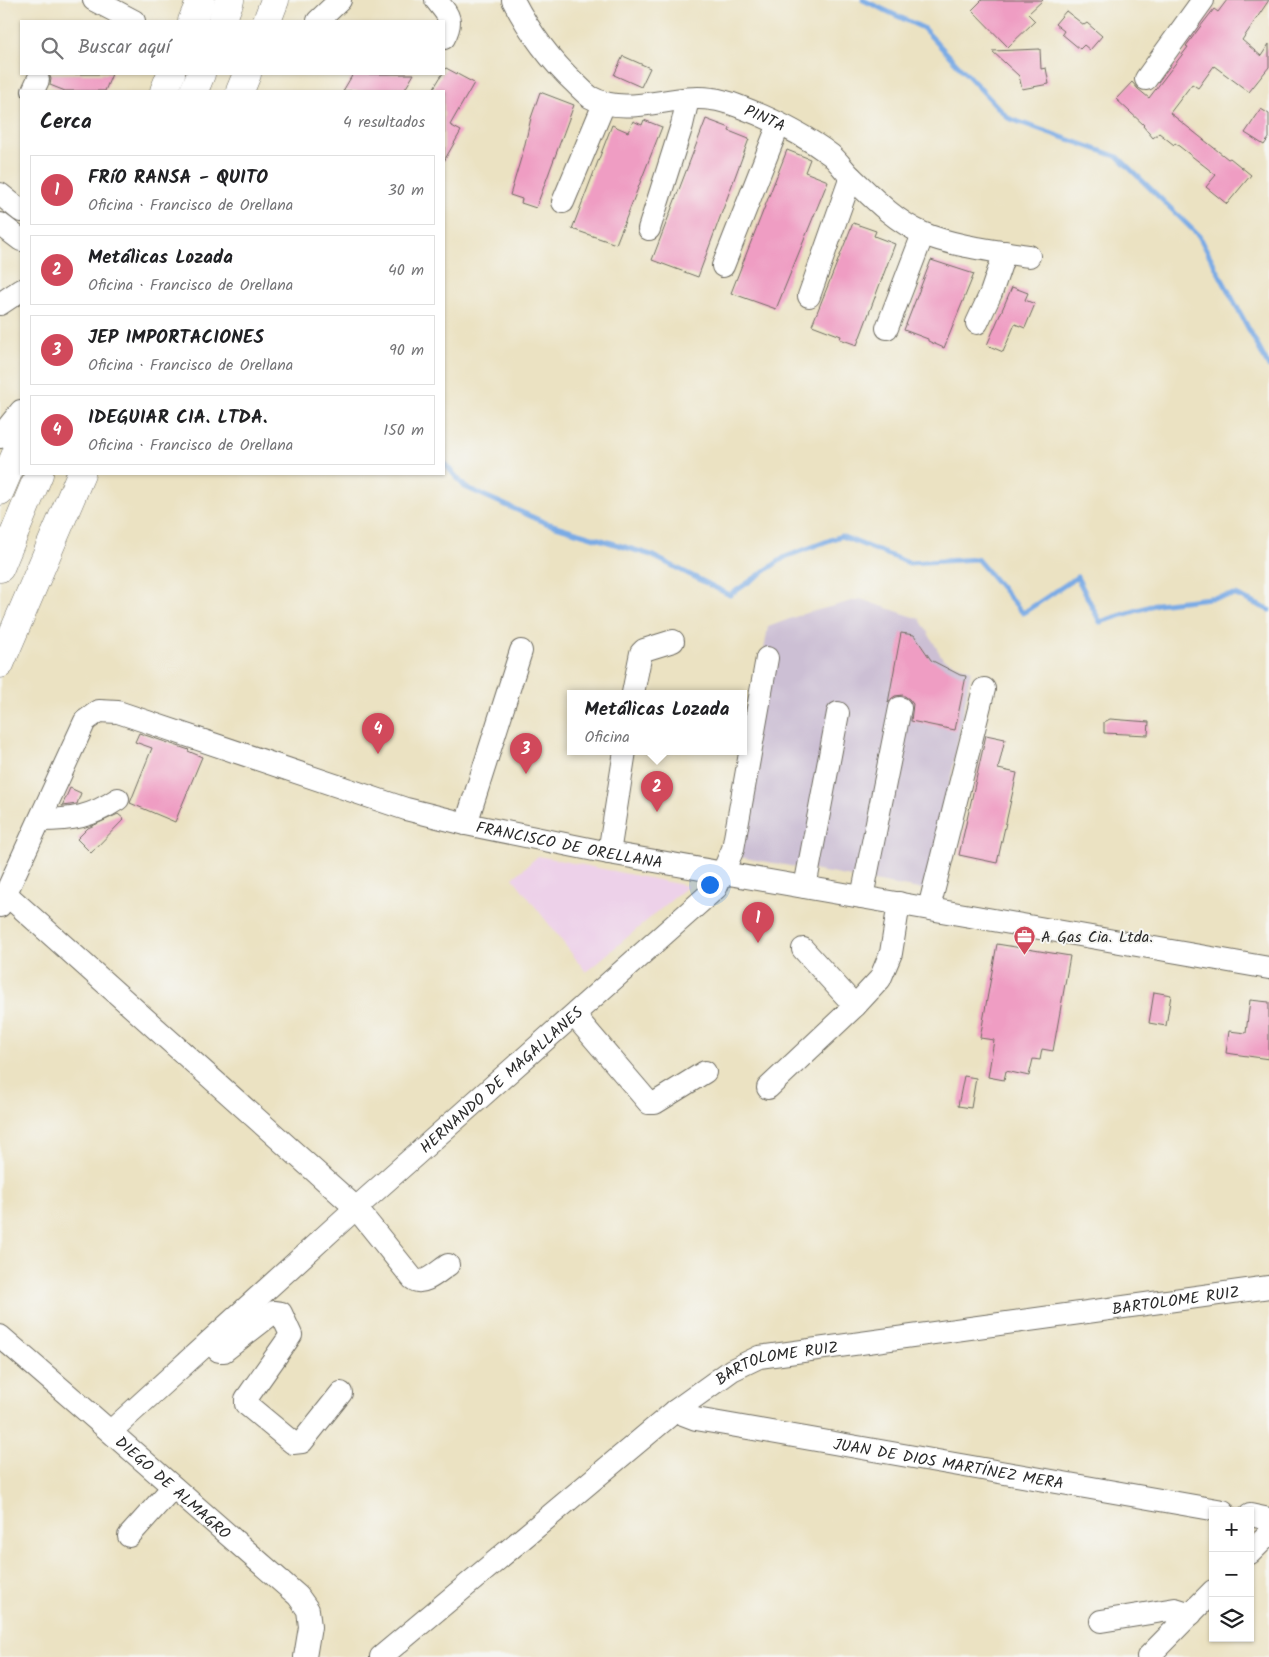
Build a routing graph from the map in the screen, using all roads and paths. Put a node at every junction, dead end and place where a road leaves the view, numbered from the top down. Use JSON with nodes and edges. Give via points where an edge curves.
{"nodes":[{"id":1,"x":94,"y":0,"type":"edge"},
{"id":2,"x":201,"y":0,"type":"edge"},
{"id":3,"x":230,"y":0,"type":"edge"},
{"id":4,"x":275,"y":0,"type":"edge"},
{"id":5,"x":340,"y":0,"type":"edge"},
{"id":6,"x":436,"y":0,"type":"edge"},
{"id":7,"x":513,"y":0,"type":"edge"},
{"id":8,"x":1203,"y":0,"type":"edge"},
{"id":9,"x":132,"y":20,"type":"edge"},
{"id":10,"x":192,"y":20,"type":"edge"},
{"id":11,"x":222,"y":20,"type":"edge"},
{"id":12,"x":267,"y":20,"type":"edge"},
{"id":13,"x":319,"y":20,"type":"edge"},
{"id":14,"x":445,"y":36,"type":"edge"},
{"id":15,"x":171,"y":75,"type":"edge"},
{"id":16,"x":201,"y":75,"type":"edge"},
{"id":17,"x":247,"y":75,"type":"edge"},
{"id":18,"x":1146,"y":79,"type":"dead end"},
{"id":19,"x":164,"y":90,"type":"edge"},
{"id":20,"x":194,"y":90,"type":"edge"},
{"id":21,"x":240,"y":90,"type":"edge"},
{"id":22,"x":688,"y":99,"type":"junction"},
{"id":23,"x":604,"y":104,"type":"junction"},
{"id":24,"x":779,"y":124,"type":"junction"},
{"id":25,"x":851,"y":177,"type":"junction"},
{"id":26,"x":0,"y":194,"type":"edge"},
{"id":27,"x":563,"y":202,"type":"dead end"},
{"id":28,"x":20,"y":210,"type":"edge"},
{"id":29,"x":0,"y":224,"type":"edge"},
{"id":30,"x":649,"y":229,"type":"dead end"},
{"id":31,"x":923,"y":234,"type":"junction"},
{"id":32,"x":20,"y":239,"type":"edge"},
{"id":33,"x":1006,"y":252,"type":"junction"},
{"id":34,"x":1029,"y":256,"type":"dead end"},
{"id":35,"x":723,"y":266,"type":"dead end"},
{"id":36,"x":20,"y":291,"type":"edge"},
{"id":37,"x":809,"y":296,"type":"dead end"},
{"id":38,"x":0,"y":304,"type":"edge"},
{"id":39,"x":977,"y":323,"type":"dead end"},
{"id":40,"x":886,"y":328,"type":"dead end"},
{"id":41,"x":20,"y":412,"type":"edge"},
{"id":42,"x":0,"y":437,"type":"edge"},
{"id":43,"x":20,"y":444,"type":"edge"},
{"id":44,"x":39,"y":475,"type":"edge"},
{"id":45,"x":81,"y":475,"type":"edge"},
{"id":46,"x":0,"y":491,"type":"edge"},
{"id":47,"x":0,"y":568,"type":"edge"},
{"id":48,"x":672,"y":641,"type":"dead end"},
{"id":49,"x":521,"y":651,"type":"dead end"},
{"id":50,"x":767,"y":658,"type":"dead end"},
{"id":51,"x":0,"y":664,"type":"edge"},
{"id":52,"x":984,"y":689,"type":"dead end"},
{"id":53,"x":634,"y":690,"type":"edge"},
{"id":54,"x":900,"y":708,"type":"dead end"},
{"id":55,"x":838,"y":713,"type":"dead end"},
{"id":56,"x":624,"y":755,"type":"edge"},
{"id":57,"x":118,"y":799,"type":"dead end"},
{"id":58,"x":40,"y":820,"type":"junction"},
{"id":59,"x":466,"y":824,"type":"junction"},
{"id":60,"x":609,"y":853,"type":"junction"},
{"id":61,"x":722,"y":872,"type":"junction"},
{"id":62,"x":805,"y":887,"type":"junction"},
{"id":63,"x":862,"y":896,"type":"junction"},
{"id":64,"x":3,"y":900,"type":"edge"},
{"id":65,"x":900,"y":903,"type":"junction"},
{"id":66,"x":929,"y":908,"type":"junction"},
{"id":67,"x":803,"y":949,"type":"dead end"},
{"id":68,"x":1269,"y":968,"type":"edge"},
{"id":69,"x":855,"y":1006,"type":"junction"},
{"id":70,"x":574,"y":1016,"type":"junction"},
{"id":71,"x":705,"y":1072,"type":"dead end"},
{"id":72,"x":768,"y":1088,"type":"dead end"},
{"id":73,"x":356,"y":1208,"type":"junction"},
{"id":74,"x":448,"y":1264,"type":"dead end"},
{"id":75,"x":1269,"y":1287,"type":"edge"},
{"id":76,"x":0,"y":1336,"type":"edge"},
{"id":77,"x":208,"y":1342,"type":"junction"},
{"id":78,"x":341,"y":1393,"type":"dead end"},
{"id":79,"x":675,"y":1411,"type":"junction"},
{"id":80,"x":111,"y":1431,"type":"junction"},
{"id":81,"x":173,"y":1487,"type":"junction"},
{"id":82,"x":1209,"y":1509,"type":"edge"},
{"id":83,"x":1254,"y":1517,"type":"edge"},
{"id":84,"x":1269,"y":1519,"type":"edge"},
{"id":85,"x":1269,"y":1534,"type":"edge"},
{"id":86,"x":129,"y":1536,"type":"dead end"},
{"id":87,"x":1251,"y":1552,"type":"edge"},
{"id":88,"x":1209,"y":1595,"type":"edge"},
{"id":89,"x":1191,"y":1614,"type":"junction"},
{"id":90,"x":1101,"y":1621,"type":"dead end"},
{"id":91,"x":305,"y":1657,"type":"edge"},
{"id":92,"x":381,"y":1657,"type":"edge"},
{"id":93,"x":1148,"y":1657,"type":"edge"}],
"edges":[{"from":1,"to":9,"type":"street"},
{"from":2,"to":10,"type":"main road"},
{"from":3,"to":11,"type":"main road"},
{"from":4,"to":12,"type":"main road"},
{"from":5,"to":13,"type":"street"},
{"from":6,"to":14,"type":"street","via":[[447,13],[450,25]]},
{"from":7,"to":23,"type":"street","name":"PINTA","via":[[558,68],[587,95]]},
{"from":8,"to":18,"type":"street"},
{"from":15,"to":19,"type":"main road"},
{"from":16,"to":20,"type":"main road"},
{"from":17,"to":21,"type":"main road"},
{"from":22,"to":23,"type":"street","name":"PINTA","via":[[626,106]]},
{"from":22,"to":24,"type":"street","name":"PINTA","via":[[712,98]]},
{"from":22,"to":30,"type":"street"},
{"from":23,"to":27,"type":"street"},
{"from":24,"to":25,"type":"street","name":"PINTA","via":[[832,156]]},
{"from":24,"to":35,"type":"street"},
{"from":25,"to":31,"type":"street","name":"PINTA","via":[[884,208]]},
{"from":25,"to":37,"type":"street"},
{"from":26,"to":28,"type":"street"},
{"from":29,"to":32,"type":"street"},
{"from":31,"to":33,"type":"street","name":"PINTA"},
{"from":31,"to":40,"type":"street"},
{"from":33,"to":34,"type":"street","name":"PINTA"},
{"from":33,"to":39,"type":"street"},
{"from":36,"to":38,"type":"street"},
{"from":41,"to":42,"type":"street"},
{"from":43,"to":46,"type":"main road"},
{"from":44,"to":47,"type":"main road"},
{"from":45,"to":51,"type":"main road"},
{"from":48,"to":53,"type":"street","via":[[640,653]]},
{"from":49,"to":59,"type":"street"},
{"from":50,"to":61,"type":"street","name":"HERNANDO DE MAGALLANES","via":[[733,849]]},
{"from":52,"to":66,"type":"street"},
{"from":54,"to":63,"type":"street"},
{"from":55,"to":62,"type":"street"},
{"from":56,"to":60,"type":"street"},
{"from":57,"to":58,"type":"street","via":[[102,810],[77,818]]},
{"from":58,"to":59,"type":"street","name":"FRANCISCO DE ORELLANA","via":[[85,721],[99,711],[118,712],[406,809]]},
{"from":58,"to":64,"type":"street","name":"FRANCISCO DE ORELLANA"},
{"from":59,"to":60,"type":"street","name":"FRANCISCO DE ORELLANA"},
{"from":60,"to":61,"type":"street","name":"FRANCISCO DE ORELLANA"},
{"from":61,"to":62,"type":"street","name":"FRANCISCO DE ORELLANA"},
{"from":61,"to":70,"type":"street","name":"HERNANDO DE MAGALLANES","via":[[716,888],[703,902]]},
{"from":62,"to":63,"type":"street","name":"FRANCISCO DE ORELLANA"},
{"from":63,"to":65,"type":"street","name":"FRANCISCO DE ORELLANA"},
{"from":64,"to":73,"type":"street"},
{"from":65,"to":66,"type":"street","name":"FRANCISCO DE ORELLANA"},
{"from":65,"to":69,"type":"street","via":[[888,962],[880,979]]},
{"from":66,"to":68,"type":"street","name":"FRANCISCO DE ORELLANA"},
{"from":67,"to":69,"type":"street"},
{"from":69,"to":72,"type":"street"},
{"from":70,"to":71,"type":"street","via":[[649,1103],[655,1103]]},
{"from":70,"to":73,"type":"street","name":"HERNANDO DE MAGALLANES"},
{"from":73,"to":74,"type":"street","via":[[416,1282],[422,1282]]},
{"from":73,"to":77,"type":"street","name":"HERNANDO DE MAGALLANES"},
{"from":75,"to":79,"type":"street","name":"BARTOLOME RUIZ","via":[[759,1357],[732,1370]]},
{"from":76,"to":80,"type":"street","name":"DIEGO DE ALMAGRO"},
{"from":77,"to":78,"type":"street","via":[[224,1351],[274,1312],[282,1315],[291,1337],[246,1399],[246,1404],[293,1443],[302,1442]]},
{"from":77,"to":80,"type":"street","name":"HERNANDO DE MAGALLANES"},
{"from":79,"to":82,"type":"street","name":"JUAN DE DIOS MARTÍNEZ MERA","via":[[696,1419]]},
{"from":79,"to":92,"type":"street","name":"BARTOLOME RUIZ"},
{"from":80,"to":81,"type":"street","name":"DIEGO DE ALMAGRO"},
{"from":81,"to":86,"type":"street"},
{"from":81,"to":91,"type":"street","name":"DIEGO DE ALMAGRO","via":[[298,1596],[308,1610],[310,1627]]},
{"from":83,"to":84,"type":"street"},
{"from":85,"to":87,"type":"street"},
{"from":88,"to":89,"type":"street"},
{"from":89,"to":90,"type":"street","via":[[1175,1609]]},
{"from":89,"to":93,"type":"street"}]}
